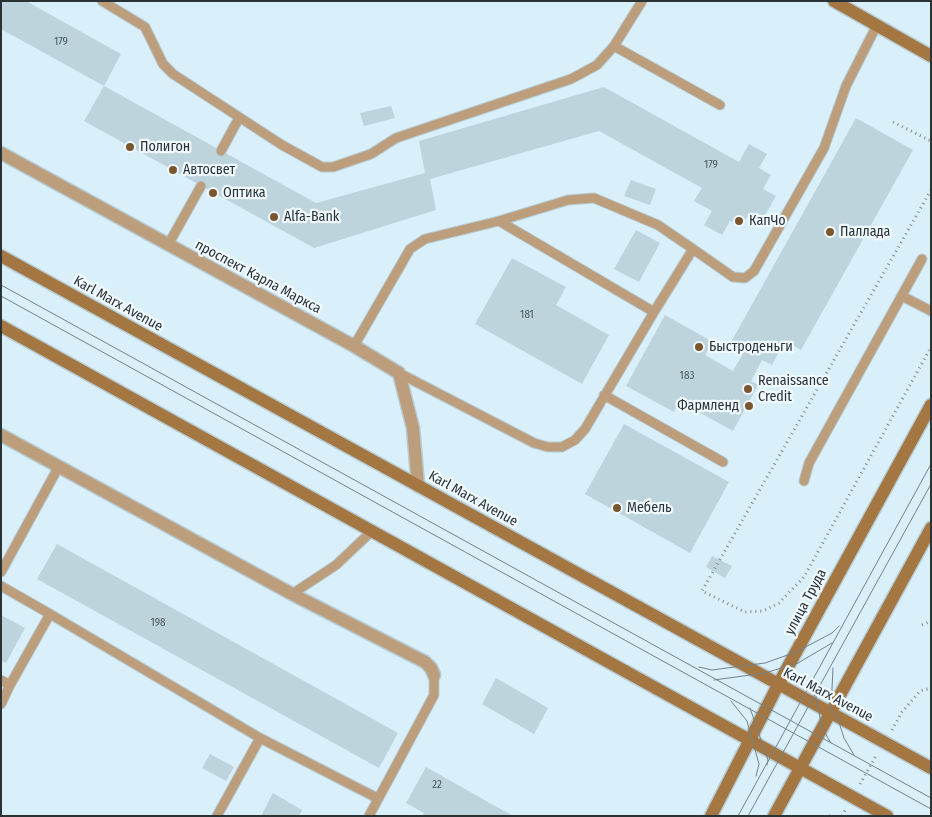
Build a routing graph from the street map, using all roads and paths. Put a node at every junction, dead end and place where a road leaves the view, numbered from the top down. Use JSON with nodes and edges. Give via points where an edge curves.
{"nodes":[{"id":1,"x":102,"y":1,"type":"edge"},
{"id":2,"x":642,"y":1,"type":"edge"},
{"id":3,"x":834,"y":1,"type":"edge"},
{"id":4,"x":877,"y":25,"type":"junction"},
{"id":5,"x":614,"y":46,"type":"junction"},
{"id":6,"x":931,"y":56,"type":"edge"},
{"id":7,"x":720,"y":106,"type":"dead end"},
{"id":8,"x":239,"y":118,"type":"junction"},
{"id":9,"x":893,"y":122,"type":"dead end"},
{"id":10,"x":931,"y":141,"type":"edge"},
{"id":11,"x":221,"y":151,"type":"dead end"},
{"id":12,"x":1,"y":153,"type":"edge"},
{"id":13,"x":201,"y":186,"type":"dead end"},
{"id":14,"x":931,"y":190,"type":"edge"},
{"id":15,"x":498,"y":221,"type":"junction"},
{"id":16,"x":168,"y":245,"type":"junction"},
{"id":17,"x":693,"y":248,"type":"junction"},
{"id":18,"x":1,"y":256,"type":"edge"},
{"id":19,"x":922,"y":259,"type":"dead end"},
{"id":20,"x":902,"y":296,"type":"junction"},
{"id":21,"x":931,"y":311,"type":"edge"},
{"id":22,"x":654,"y":312,"type":"junction"},
{"id":23,"x":1,"y":326,"type":"edge"},
{"id":24,"x":354,"y":346,"type":"junction"},
{"id":25,"x":931,"y":347,"type":"edge"},
{"id":26,"x":399,"y":373,"type":"junction"},
{"id":27,"x":604,"y":395,"type":"junction"},
{"id":28,"x":931,"y":405,"type":"edge"},
{"id":29,"x":1,"y":435,"type":"edge"},
{"id":30,"x":723,"y":462,"type":"dead end"},
{"id":31,"x":58,"y":468,"type":"junction"},
{"id":32,"x":804,"y":481,"type":"dead end"},
{"id":33,"x":418,"y":486,"type":"junction"},
{"id":34,"x":931,"y":528,"type":"edge"},
{"id":35,"x":372,"y":531,"type":"junction"},
{"id":36,"x":1,"y":572,"type":"edge"},
{"id":37,"x":1,"y":586,"type":"edge"},
{"id":38,"x":292,"y":594,"type":"junction"},
{"id":39,"x":50,"y":614,"type":"junction"},
{"id":40,"x":931,"y":621,"type":"edge"},
{"id":41,"x":922,"y":625,"type":"dead end"},
{"id":42,"x":434,"y":676,"type":"joint"},
{"id":43,"x":1,"y":680,"type":"edge"},
{"id":44,"x":10,"y":685,"type":"junction"},
{"id":45,"x":778,"y":685,"type":"junction"},
{"id":46,"x":1,"y":704,"type":"edge"},
{"id":47,"x":830,"y":713,"type":"junction"},
{"id":48,"x":260,"y":738,"type":"junction"},
{"id":49,"x":750,"y":739,"type":"junction"},
{"id":50,"x":800,"y":767,"type":"junction"},
{"id":51,"x":931,"y":768,"type":"edge"},
{"id":52,"x":377,"y":798,"type":"junction"},
{"id":53,"x":217,"y":816,"type":"edge"},
{"id":54,"x":369,"y":816,"type":"edge"},
{"id":55,"x":711,"y":816,"type":"edge"},
{"id":56,"x":774,"y":816,"type":"edge"},
{"id":57,"x":887,"y":816,"type":"edge"}],
"edges":[{"from":1,"to":8,"type":"lane","via":[[145,27],[167,70]]},
{"from":2,"to":5,"type":"lane"},
{"from":3,"to":4,"type":"main road"},
{"from":4,"to":6,"type":"main road"},
{"from":4,"to":17,"type":"lane","via":[[846,86],[824,148],[750,276],[739,279]]},
{"from":5,"to":7,"type":"lane"},
{"from":5,"to":8,"type":"lane","via":[[597,65],[572,79],[396,138],[371,154],[333,167],[316,165]]},
{"from":8,"to":11,"type":"lane"},
{"from":9,"to":10,"type":"path"},
{"from":12,"to":16,"type":"street","name":"проспект Карла Маркса"},
{"from":13,"to":16,"type":"lane"},
{"from":14,"to":25,"type":"path","via":[[702,591],[745,612],[763,611],[779,603],[804,577]]},
{"from":15,"to":17,"type":"lane","via":[[568,200],[594,198],[658,225]]},
{"from":15,"to":22,"type":"lane"},
{"from":15,"to":24,"type":"lane","via":[[424,239],[414,245]]},
{"from":16,"to":24,"type":"street","name":"проспект Карла Маркса"},
{"from":17,"to":22,"type":"lane"},
{"from":18,"to":33,"type":"main road","name":"Karl Marx Avenue"},
{"from":19,"to":20,"type":"lane"},
{"from":20,"to":21,"type":"lane"},
{"from":20,"to":32,"type":"lane","via":[[809,463]]},
{"from":22,"to":27,"type":"lane"},
{"from":23,"to":35,"type":"main road"},
{"from":24,"to":26,"type":"street","name":"проспект Карла Маркса"},
{"from":26,"to":27,"type":"lane","via":[[548,448],[575,440]]},
{"from":26,"to":33,"type":"street","via":[[413,428]]},
{"from":27,"to":30,"type":"lane"},
{"from":28,"to":45,"type":"main road","name":"улица Труда"},
{"from":29,"to":31,"type":"street"},
{"from":31,"to":36,"type":"lane"},
{"from":31,"to":38,"type":"street"},
{"from":33,"to":45,"type":"main road","name":"Karl Marx Avenue"},
{"from":34,"to":47,"type":"main road"},
{"from":35,"to":38,"type":"lane","via":[[336,565]]},
{"from":35,"to":49,"type":"main road"},
{"from":37,"to":39,"type":"lane"},
{"from":38,"to":42,"type":"street","via":[[425,662]]},
{"from":39,"to":44,"type":"lane"},
{"from":39,"to":48,"type":"lane"},
{"from":40,"to":41,"type":"path"},
{"from":42,"to":52,"type":"lane","via":[[434,695]]},
{"from":43,"to":44,"type":"lane"},
{"from":44,"to":46,"type":"lane"},
{"from":45,"to":47,"type":"main road","name":"Karl Marx Avenue"},
{"from":45,"to":49,"type":"main road","name":"улица Труда"},
{"from":47,"to":50,"type":"main road"},
{"from":47,"to":51,"type":"main road","name":"Karl Marx Avenue"},
{"from":48,"to":52,"type":"lane"},
{"from":48,"to":53,"type":"lane"},
{"from":49,"to":50,"type":"main road"},
{"from":49,"to":55,"type":"main road","name":"улица Труда"},
{"from":50,"to":56,"type":"main road"},
{"from":50,"to":57,"type":"main road"},
{"from":52,"to":54,"type":"lane"}]}
